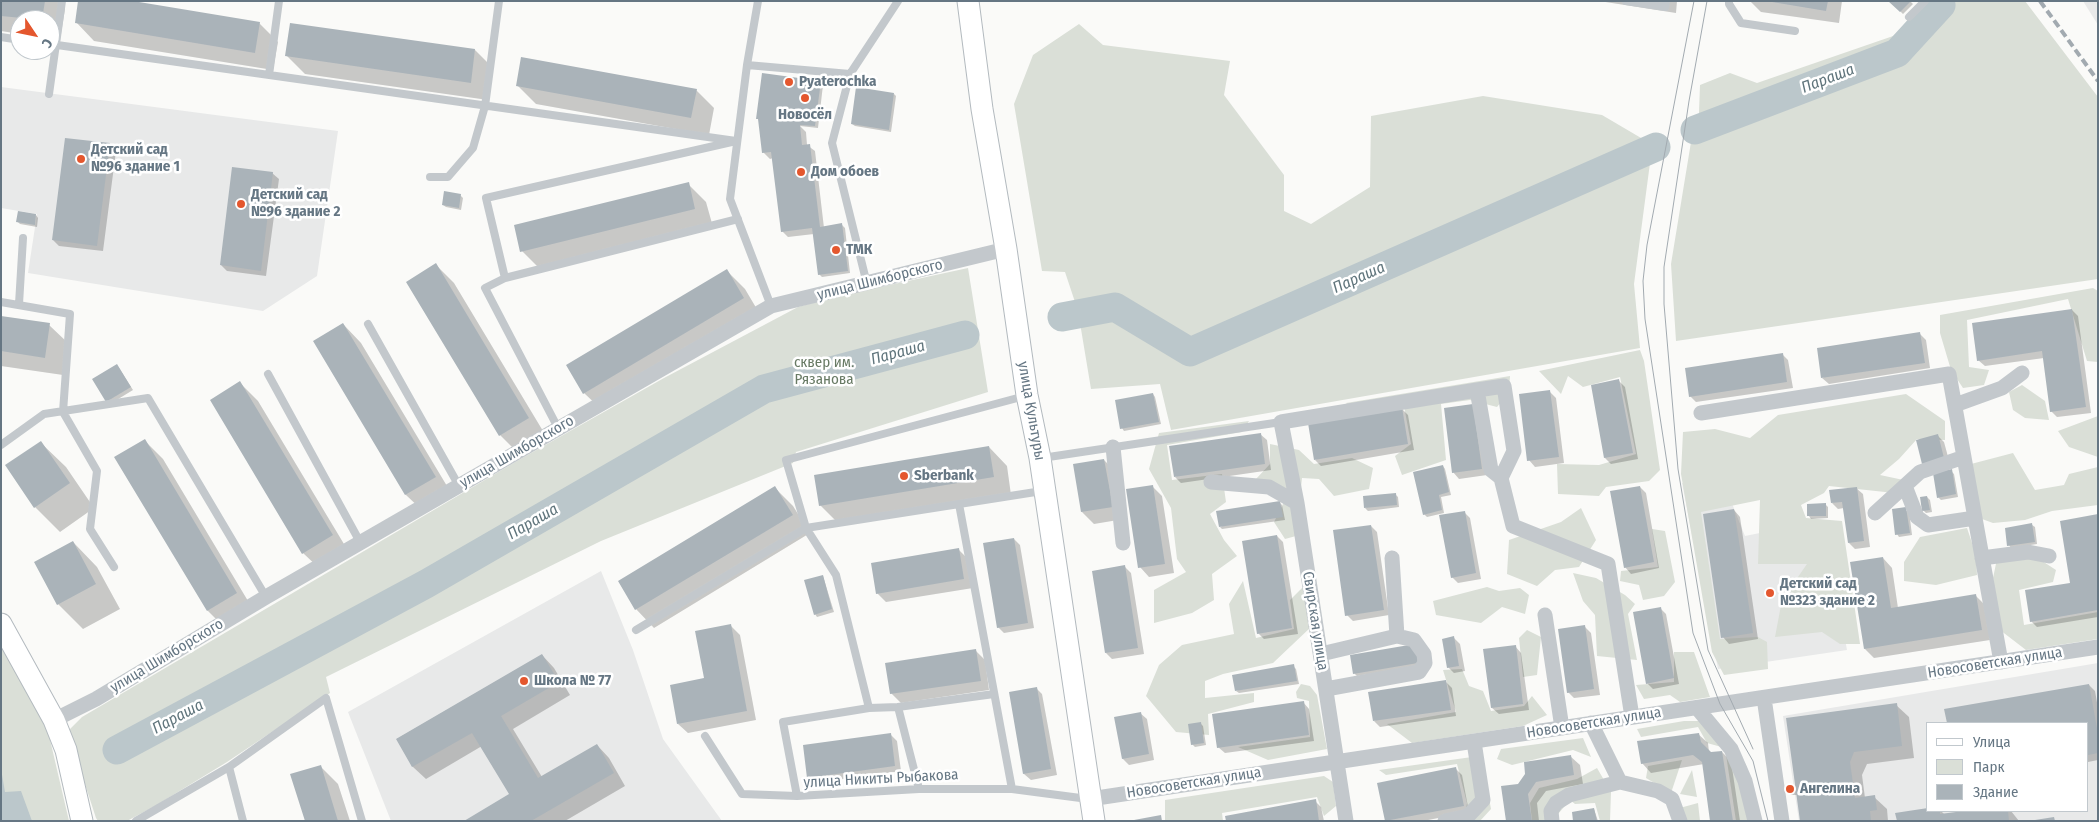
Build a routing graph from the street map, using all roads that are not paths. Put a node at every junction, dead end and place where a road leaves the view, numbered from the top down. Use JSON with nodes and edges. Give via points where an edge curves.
{"nodes":[{"id":1,"x":279,"y":1,"type":"edge"},
{"id":2,"x":499,"y":1,"type":"edge"},
{"id":3,"x":758,"y":1,"type":"edge"},
{"id":4,"x":898,"y":1,"type":"edge"},
{"id":5,"x":968,"y":1,"type":"edge"},
{"id":6,"x":1626,"y":1,"type":"edge"},
{"id":7,"x":1666,"y":1,"type":"edge"},
{"id":8,"x":1730,"y":1,"type":"edge"},
{"id":9,"x":1925,"y":1,"type":"edge"},
{"id":10,"x":1909,"y":17,"type":"dead end"},
{"id":11,"x":1795,"y":30,"type":"dead end"},
{"id":12,"x":60,"y":45,"type":"edge"},
{"id":13,"x":52,"y":60,"type":"edge"},
{"id":14,"x":747,"y":65,"type":"junction"},
{"id":15,"x":850,"y":74,"type":"junction"},
{"id":16,"x":269,"y":75,"type":"junction"},
{"id":17,"x":49,"y":94,"type":"dead end"},
{"id":18,"x":486,"y":106,"type":"junction"},
{"id":19,"x":736,"y":141,"type":"junction"},
{"id":20,"x":430,"y":177,"type":"dead end"},
{"id":21,"x":738,"y":219,"type":"junction"},
{"id":22,"x":23,"y":238,"type":"dead end"},
{"id":23,"x":1006,"y":249,"type":"junction"},
{"id":24,"x":505,"y":278,"type":"junction"},
{"id":25,"x":867,"y":284,"type":"junction"},
{"id":26,"x":1,"y":302,"type":"edge"},
{"id":27,"x":19,"y":304,"type":"junction"},
{"id":28,"x":771,"y":306,"type":"junction"},
{"id":29,"x":368,"y":324,"type":"dead end"},
{"id":30,"x":2022,"y":372,"type":"dead end"},
{"id":31,"x":268,"y":374,"type":"dead end"},
{"id":32,"x":1477,"y":390,"type":"junction"},
{"id":33,"x":1027,"y":395,"type":"junction"},
{"id":34,"x":1955,"y":405,"type":"junction"},
{"id":35,"x":63,"y":412,"type":"junction"},
{"id":36,"x":1701,"y":413,"type":"dead end"},
{"id":37,"x":1280,"y":422,"type":"junction"},
{"id":38,"x":558,"y":428,"type":"junction"},
{"id":39,"x":1,"y":445,"type":"edge"},
{"id":40,"x":1113,"y":447,"type":"junction"},
{"id":41,"x":1964,"y":457,"type":"junction"},
{"id":42,"x":1040,"y":458,"type":"junction"},
{"id":43,"x":1502,"y":478,"type":"junction"},
{"id":44,"x":1211,"y":482,"type":"dead end"},
{"id":45,"x":459,"y":486,"type":"junction"},
{"id":46,"x":1905,"y":486,"type":"junction"},
{"id":47,"x":1045,"y":491,"type":"junction"},
{"id":48,"x":1297,"y":503,"type":"junction"},
{"id":49,"x":959,"y":504,"type":"junction"},
{"id":50,"x":1875,"y":513,"type":"dead end"},
{"id":51,"x":1975,"y":518,"type":"junction"},
{"id":52,"x":806,"y":528,"type":"junction"},
{"id":53,"x":360,"y":542,"type":"junction"},
{"id":54,"x":1123,"y":544,"type":"dead end"},
{"id":55,"x":2049,"y":556,"type":"dead end"},
{"id":56,"x":1392,"y":558,"type":"dead end"},
{"id":57,"x":1982,"y":558,"type":"junction"},
{"id":58,"x":114,"y":567,"type":"dead end"},
{"id":59,"x":266,"y":597,"type":"junction"},
{"id":60,"x":1545,"y":615,"type":"dead end"},
{"id":61,"x":1,"y":624,"type":"edge"},
{"id":62,"x":636,"y":630,"type":"dead end"},
{"id":63,"x":1397,"y":636,"type":"junction"},
{"id":64,"x":2098,"y":647,"type":"edge"},
{"id":65,"x":1321,"y":654,"type":"junction"},
{"id":66,"x":2001,"y":662,"type":"junction"},
{"id":67,"x":1326,"y":689,"type":"junction"},
{"id":68,"x":994,"y":694,"type":"junction"},
{"id":69,"x":1764,"y":698,"type":"junction"},
{"id":70,"x":869,"y":708,"type":"junction"},
{"id":71,"x":898,"y":708,"type":"junction"},
{"id":72,"x":1696,"y":708,"type":"junction"},
{"id":73,"x":1632,"y":717,"type":"junction"},
{"id":74,"x":54,"y":720,"type":"junction"},
{"id":75,"x":1591,"y":724,"type":"junction"},
{"id":76,"x":1562,"y":728,"type":"junction"},
{"id":77,"x":705,"y":736,"type":"dead end"},
{"id":78,"x":1474,"y":742,"type":"junction"},
{"id":79,"x":1337,"y":762,"type":"junction"},
{"id":80,"x":229,"y":767,"type":"junction"},
{"id":81,"x":1620,"y":782,"type":"junction"},
{"id":82,"x":919,"y":789,"type":"junction"},
{"id":83,"x":1012,"y":789,"type":"junction"},
{"id":84,"x":797,"y":796,"type":"junction"},
{"id":85,"x":1090,"y":799,"type":"junction"},
{"id":86,"x":82,"y":821,"type":"edge"},
{"id":87,"x":136,"y":821,"type":"edge"},
{"id":88,"x":243,"y":821,"type":"edge"},
{"id":89,"x":362,"y":821,"type":"edge"},
{"id":90,"x":1094,"y":821,"type":"edge"},
{"id":91,"x":1346,"y":821,"type":"edge"},
{"id":92,"x":1445,"y":821,"type":"edge"},
{"id":93,"x":1552,"y":821,"type":"edge"},
{"id":94,"x":1680,"y":821,"type":"edge"},
{"id":95,"x":1755,"y":821,"type":"edge"},
{"id":96,"x":1782,"y":821,"type":"edge"}],
"edges":[{"from":1,"to":16,"type":"lane"},
{"from":2,"to":18,"type":"lane"},
{"from":3,"to":14,"type":"lane"},
{"from":4,"to":15,"type":"lane"},
{"from":5,"to":23,"type":"main road","name":"улица Культуры"},
{"from":6,"to":7,"type":"lane","via":[[1665,7]]},
{"from":8,"to":11,"type":"lane","via":[[1741,23]]},
{"from":9,"to":10,"type":"lane"},
{"from":12,"to":16,"type":"lane"},
{"from":13,"to":17,"type":"lane"},
{"from":14,"to":15,"type":"lane"},
{"from":14,"to":19,"type":"lane"},
{"from":15,"to":25,"type":"lane","via":[[832,142]]},
{"from":16,"to":18,"type":"lane"},
{"from":18,"to":19,"type":"lane"},
{"from":18,"to":20,"type":"lane","via":[[473,148],[448,177]]},
{"from":19,"to":21,"type":"lane","via":[[730,199]]},
{"from":19,"to":24,"type":"lane","via":[[486,198]]},
{"from":21,"to":24,"type":"lane"},
{"from":21,"to":28,"type":"lane"},
{"from":22,"to":27,"type":"lane"},
{"from":23,"to":25,"type":"street","name":"улица Шимборского"},
{"from":23,"to":33,"type":"main road","name":"улица Культуры"},
{"from":24,"to":38,"type":"lane","via":[[485,288]]},
{"from":25,"to":28,"type":"street","name":"улица Шимборского"},
{"from":26,"to":27,"type":"lane"},
{"from":27,"to":35,"type":"lane","via":[[70,314]]},
{"from":28,"to":38,"type":"street","name":"улица Шимборского"},
{"from":29,"to":45,"type":"lane"},
{"from":30,"to":34,"type":"street","via":[[2002,388]]},
{"from":31,"to":53,"type":"lane"},
{"from":32,"to":37,"type":"street"},
{"from":32,"to":43,"type":"street","via":[[1491,470]]},
{"from":32,"to":43,"type":"street","via":[[1504,386],[1514,451]]},
{"from":33,"to":42,"type":"main road","name":"улица Культуры"},
{"from":33,"to":52,"type":"lane","via":[[786,460]]},
{"from":34,"to":36,"type":"street","via":[[1949,374]]},
{"from":34,"to":41,"type":"street"},
{"from":35,"to":39,"type":"lane","via":[[44,414]]},
{"from":35,"to":58,"type":"lane","via":[[97,471],[90,529]]},
{"from":35,"to":59,"type":"lane","via":[[148,398]]},
{"from":37,"to":40,"type":"lane"},
{"from":37,"to":48,"type":"street","name":"Свирская улица"},
{"from":38,"to":45,"type":"street","name":"улица Шимборского"},
{"from":40,"to":42,"type":"lane"},
{"from":40,"to":54,"type":"street"},
{"from":41,"to":46,"type":"street","via":[[1920,472]]},
{"from":41,"to":51,"type":"street"},
{"from":42,"to":47,"type":"main road","name":"улица Культуры"},
{"from":43,"to":73,"type":"street","via":[[1513,526],[1608,564]]},
{"from":44,"to":48,"type":"street","via":[[1269,487]]},
{"from":45,"to":53,"type":"street","name":"улица Шимборского"},
{"from":46,"to":50,"type":"street"},
{"from":46,"to":51,"type":"street","via":[[1917,517],[1928,525]]},
{"from":47,"to":49,"type":"lane"},
{"from":47,"to":85,"type":"main road","name":"улица Культуры"},
{"from":48,"to":65,"type":"street","name":"Свирская улица"},
{"from":49,"to":52,"type":"lane"},
{"from":49,"to":68,"type":"lane"},
{"from":51,"to":57,"type":"street"},
{"from":52,"to":62,"type":"lane"},
{"from":52,"to":70,"type":"lane","via":[[836,575]]},
{"from":53,"to":59,"type":"street","name":"улица Шимборского"},
{"from":55,"to":57,"type":"street","via":[[2028,552]]},
{"from":56,"to":63,"type":"street"},
{"from":57,"to":66,"type":"street"},
{"from":59,"to":74,"type":"street","name":"улица Шимборского","via":[[96,699]]},
{"from":60,"to":76,"type":"street"},
{"from":61,"to":74,"type":"main road"},
{"from":63,"to":65,"type":"street"},
{"from":63,"to":67,"type":"street","via":[[1414,640],[1424,654],[1425,664],[1419,672]]},
{"from":64,"to":66,"type":"street","name":"Новосоветская улица"},
{"from":65,"to":67,"type":"street","name":"Свирская улица"},
{"from":66,"to":69,"type":"street","name":"Новосоветская улица"},
{"from":67,"to":79,"type":"street","name":"Свирская улица"},
{"from":68,"to":71,"type":"lane"},
{"from":68,"to":83,"type":"lane"},
{"from":69,"to":72,"type":"street","name":"Новосоветская улица"},
{"from":69,"to":96,"type":"street"},
{"from":70,"to":71,"type":"lane"},
{"from":70,"to":84,"type":"lane","via":[[783,722]]},
{"from":71,"to":82,"type":"lane"},
{"from":72,"to":73,"type":"street","name":"Новосоветская улица"},
{"from":72,"to":95,"type":"street","via":[[1732,749],[1745,781]]},
{"from":73,"to":75,"type":"street","name":"Новосоветская улица"},
{"from":74,"to":86,"type":"main road","via":[[66,750]]},
{"from":75,"to":76,"type":"street","name":"Новосоветская улица"},
{"from":75,"to":81,"type":"street"},
{"from":76,"to":78,"type":"street","name":"Новосоветская улица"},
{"from":77,"to":84,"type":"lane","name":"улица Никиты Рыбакова","via":[[742,794]]},
{"from":78,"to":79,"type":"street","name":"Новосоветская улица"},
{"from":78,"to":92,"type":"street","via":[[1482,800],[1468,816]]},
{"from":79,"to":85,"type":"street","name":"Новосоветская улица"},
{"from":79,"to":91,"type":"street","name":"Свирская улица"},
{"from":80,"to":87,"type":"lane"},
{"from":80,"to":88,"type":"lane"},
{"from":80,"to":89,"type":"lane","via":[[326,698]]},
{"from":81,"to":93,"type":"street","via":[[1568,795],[1556,802],[1551,811]]},
{"from":81,"to":94,"type":"street","via":[[1658,791],[1672,799]]},
{"from":82,"to":83,"type":"lane","name":"улица Никиты Рыбакова"},
{"from":82,"to":84,"type":"lane","name":"улица Никиты Рыбакова"},
{"from":83,"to":85,"type":"lane","name":"улица Никиты Рыбакова"},
{"from":85,"to":90,"type":"main road","name":"улица Культуры"}]}
